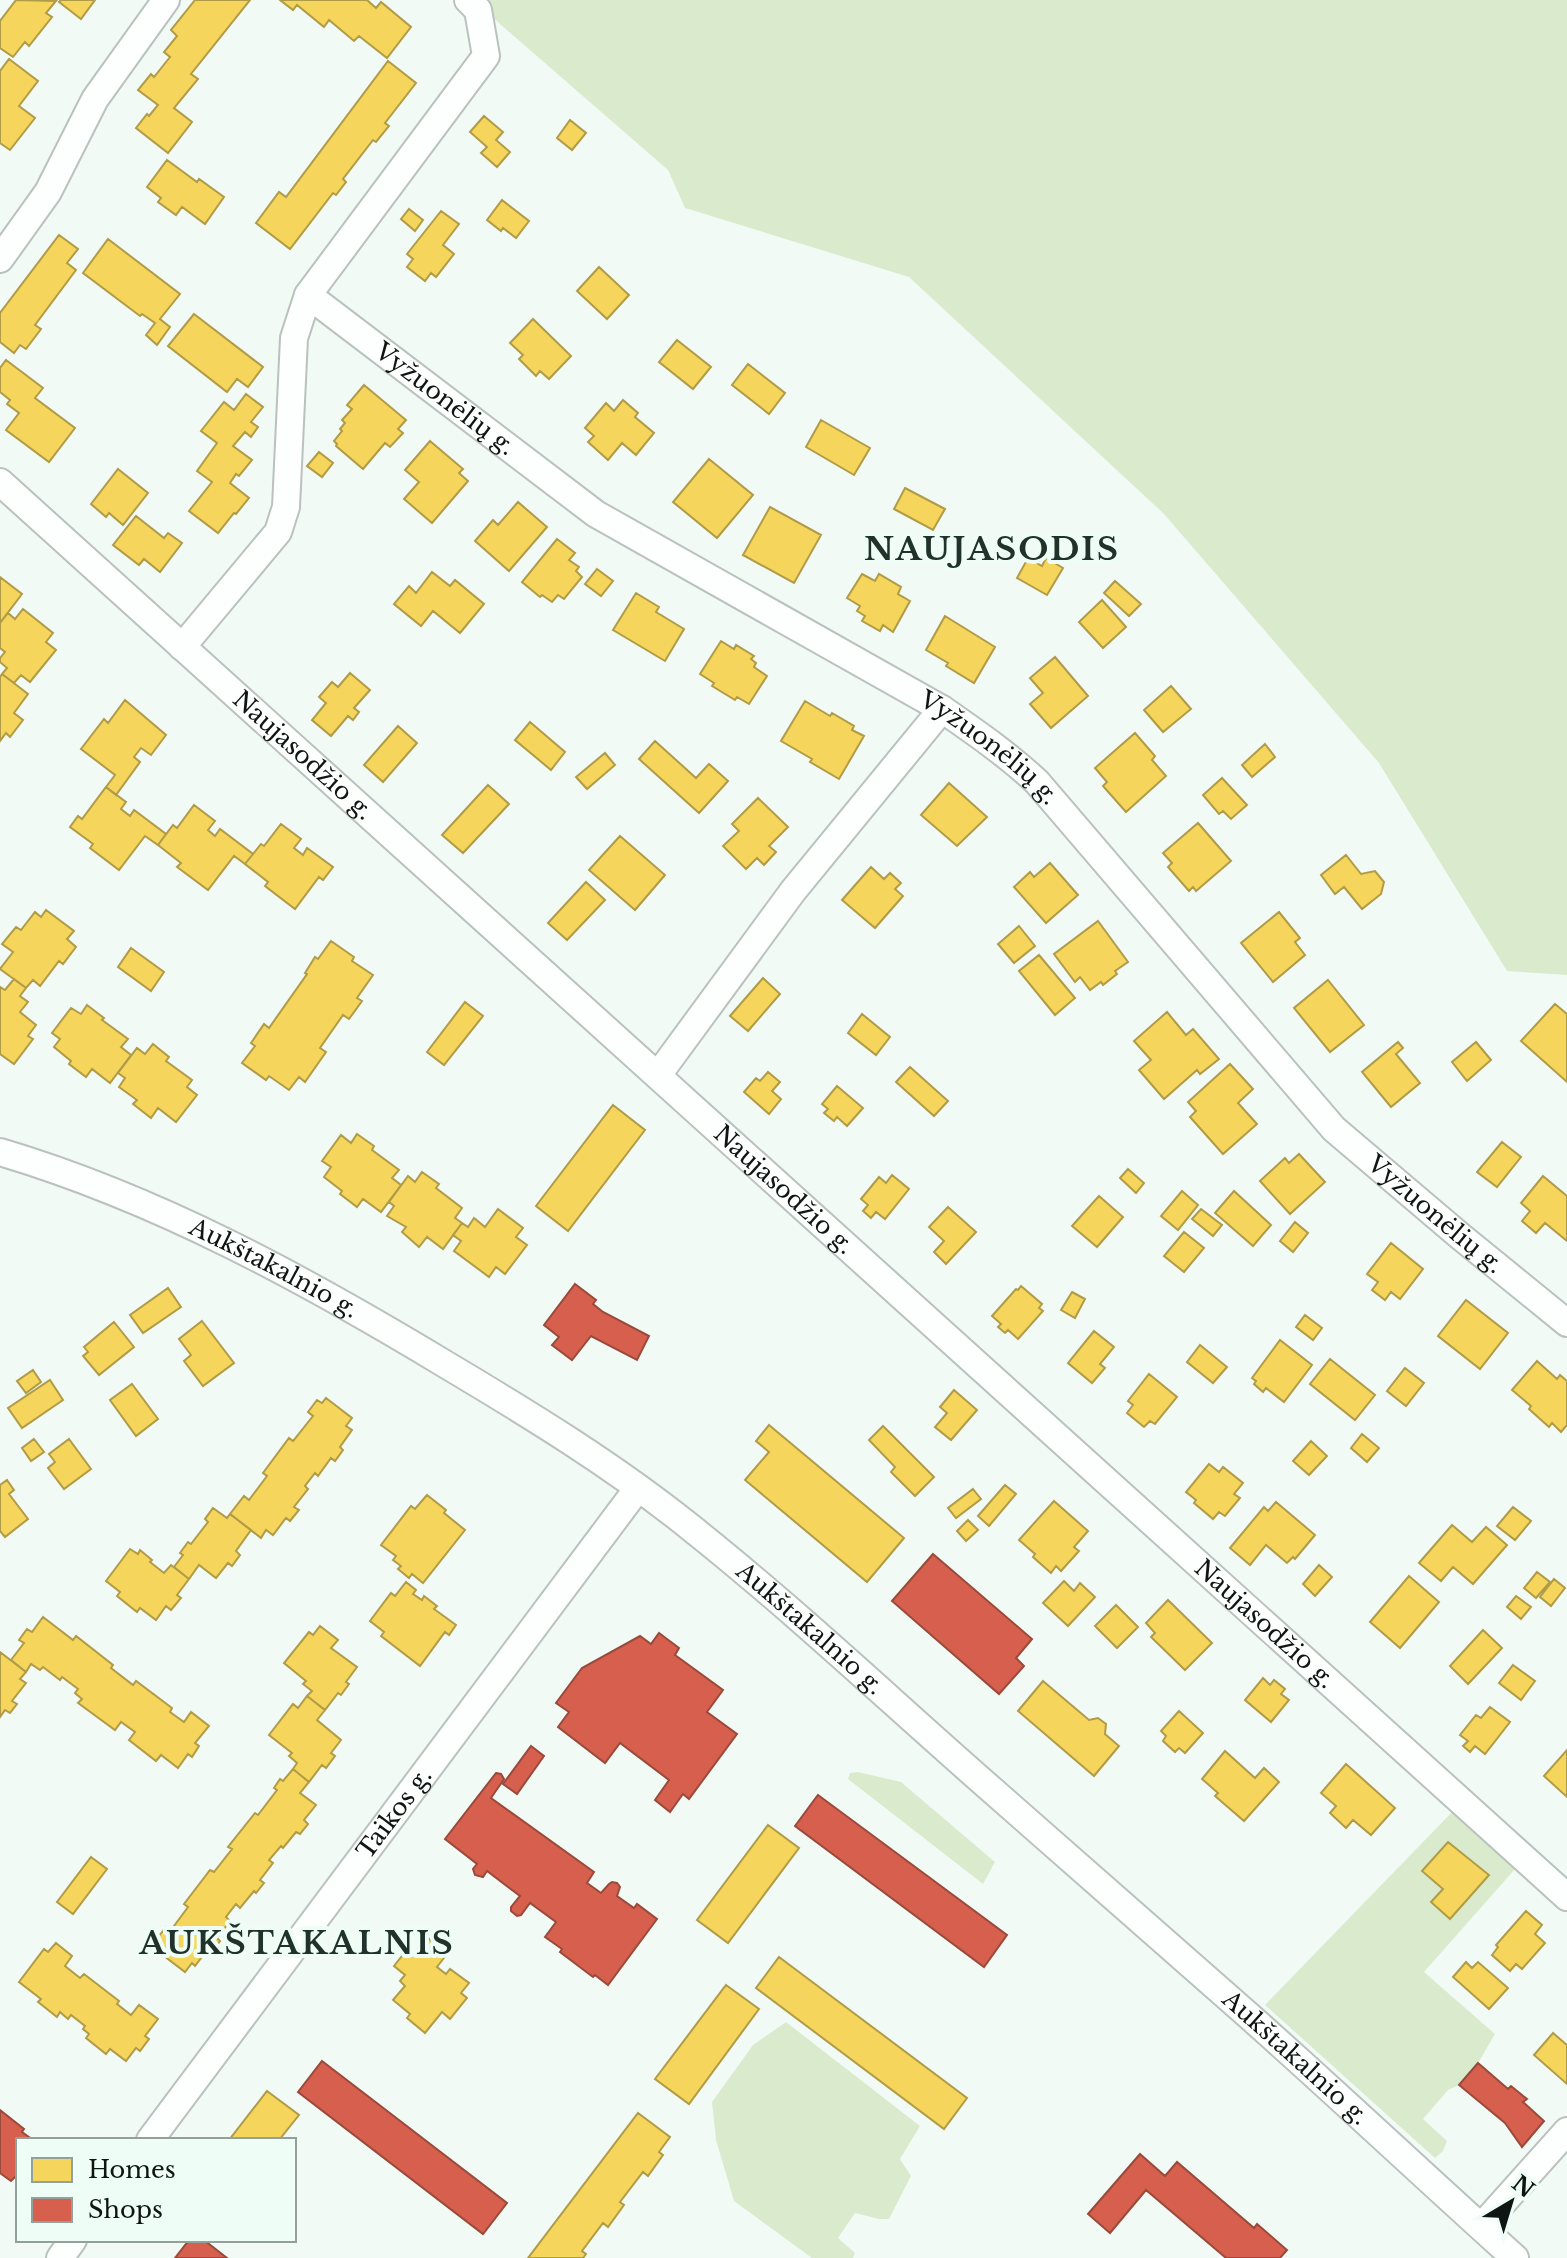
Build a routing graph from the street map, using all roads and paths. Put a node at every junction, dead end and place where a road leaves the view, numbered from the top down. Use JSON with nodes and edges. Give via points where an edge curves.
{"nodes":[{"id":1,"x":166,"y":0,"type":"edge"},
{"id":2,"x":468,"y":0,"type":"edge"},
{"id":3,"x":0,"y":259,"type":"edge"},
{"id":4,"x":308,"y":295,"type":"junction"},
{"id":5,"x":0,"y":482,"type":"edge"},
{"id":6,"x":182,"y":647,"type":"junction"},
{"id":7,"x":942,"y":709,"type":"junction"},
{"id":8,"x":658,"y":1075,"type":"junction"},
{"id":9,"x":0,"y":1152,"type":"edge"},
{"id":10,"x":1567,"y":1323,"type":"edge"},
{"id":11,"x":638,"y":1488,"type":"junction"},
{"id":12,"x":1567,"y":1897,"type":"edge"},
{"id":13,"x":1567,"y":2131,"type":"edge"},
{"id":14,"x":151,"y":2138,"type":"edge"},
{"id":15,"x":1482,"y":2226,"type":"junction"},
{"id":16,"x":1515,"y":2258,"type":"edge"}],
"edges":[{"from":1,"to":3,"type":"street","via":[[95,99],[48,192]]},
{"from":2,"to":4,"type":"street","via":[[478,10],[486,56]]},
{"from":4,"to":6,"type":"street","via":[[294,338],[286,507],[278,532]]},
{"from":4,"to":7,"type":"street","name":"Vyžuonėlių g.","via":[[596,514]]},
{"from":5,"to":6,"type":"street","name":"Naujasodžio g."},
{"from":6,"to":8,"type":"street","name":"Naujasodžio g."},
{"from":7,"to":8,"type":"street","via":[[793,891]]},
{"from":7,"to":10,"type":"street","name":"Vyžuonėlių g.","via":[[1037,782],[1334,1129]]},
{"from":8,"to":12,"type":"street","name":"Naujasodžio g."},
{"from":9,"to":11,"type":"street","name":"Aukštakalnio g.","via":[[192,1225],[353,1308],[500,1396]]},
{"from":11,"to":14,"type":"street","name":"Taikos g."},
{"from":11,"to":15,"type":"street","name":"Aukštakalnio g.","via":[[866,1676]]},
{"from":13,"to":15,"type":"street"},
{"from":15,"to":16,"type":"street","name":"Aukštakalnio g."}]}
